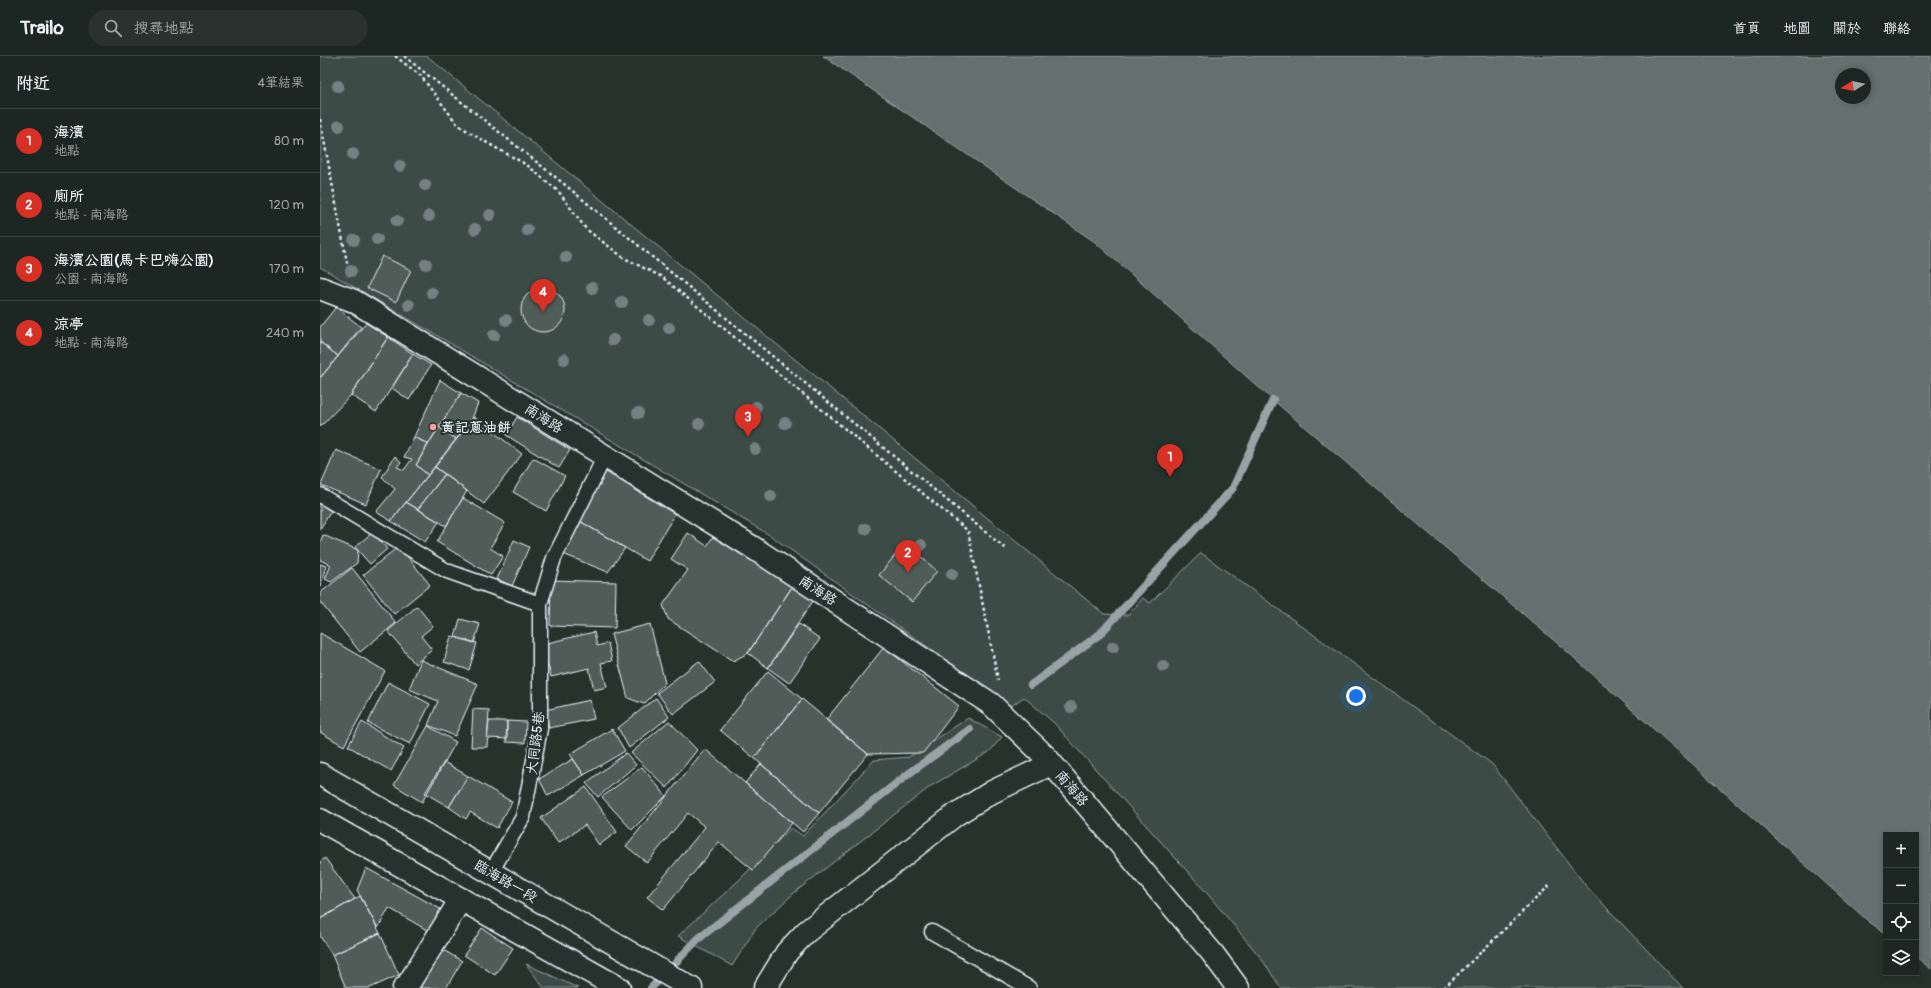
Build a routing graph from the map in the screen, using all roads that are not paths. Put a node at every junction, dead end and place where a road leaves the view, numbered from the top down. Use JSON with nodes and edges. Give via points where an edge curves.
{"nodes":[{"id":1,"x":320,"y":288,"type":"edge"},
{"id":2,"x":605,"y":456,"type":"junction"},
{"id":3,"x":320,"y":495,"type":"edge"},
{"id":4,"x":540,"y":604,"type":"junction"},
{"id":5,"x":1051,"y":764,"type":"junction"},
{"id":6,"x":320,"y":774,"type":"edge"},
{"id":7,"x":320,"y":820,"type":"edge"},
{"id":8,"x":490,"y":872,"type":"junction"},
{"id":9,"x":461,"y":898,"type":"junction"},
{"id":10,"x":932,"y":932,"type":"dead end"},
{"id":11,"x":404,"y":988,"type":"edge"},
{"id":12,"x":619,"y":988,"type":"edge"},
{"id":13,"x":691,"y":988,"type":"edge"},
{"id":14,"x":765,"y":988,"type":"edge"},
{"id":15,"x":1030,"y":988,"type":"edge"},
{"id":16,"x":1238,"y":988,"type":"edge"}],
"edges":[{"from":1,"to":2,"type":"street","name":"南海路","via":[[354,301]]},
{"from":2,"to":4,"type":"lane","name":"大同路5巷","via":[[554,558]]},
{"from":2,"to":5,"type":"street","name":"南海路","via":[[752,546],[991,704]]},
{"from":3,"to":4,"type":"lane","via":[[447,571]]},
{"from":4,"to":8,"type":"lane","name":"大同路5巷","via":[[540,729],[524,817]]},
{"from":5,"to":14,"type":"street","via":[[992,792],[949,820],[806,932],[787,952]]},
{"from":5,"to":16,"type":"street","name":"南海路","via":[[1213,954]]},
{"from":6,"to":8,"type":"street","name":"臨海路一段"},
{"from":7,"to":9,"type":"street"},
{"from":8,"to":13,"type":"street","name":"臨海路一段"},
{"from":9,"to":11,"type":"street"},
{"from":9,"to":12,"type":"street"},
{"from":10,"to":15,"type":"lane"}]}
